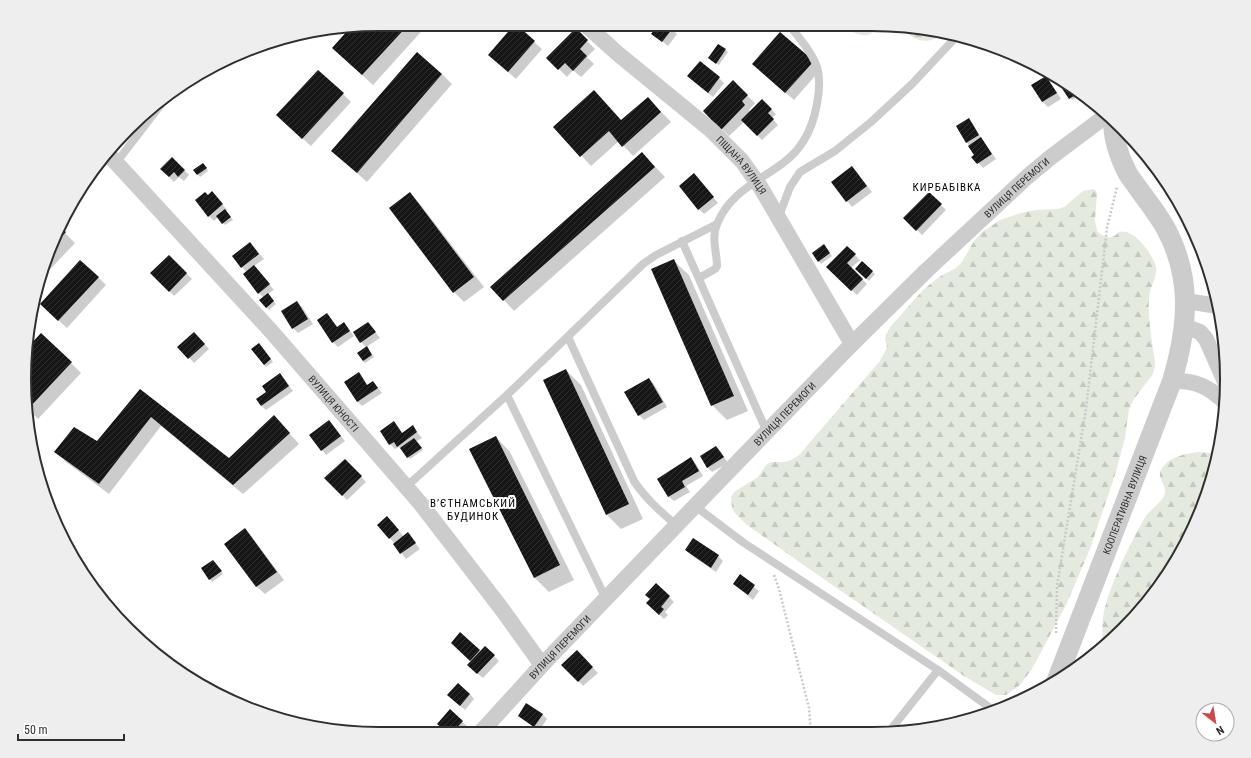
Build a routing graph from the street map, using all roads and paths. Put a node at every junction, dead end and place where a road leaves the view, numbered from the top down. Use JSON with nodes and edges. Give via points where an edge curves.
{"nodes":[{"id":1,"x":593,"y":31,"type":"edge"},
{"id":2,"x":794,"y":31,"type":"edge"},
{"id":3,"x":952,"y":41,"type":"edge"},
{"id":4,"x":1102,"y":118,"type":"edge"},
{"id":5,"x":146,"y":121,"type":"edge"},
{"id":6,"x":1114,"y":129,"type":"edge"},
{"id":7,"x":113,"y":159,"type":"edge"},
{"id":8,"x":1123,"y":166,"type":"junction"},
{"id":9,"x":756,"y":180,"type":"junction"},
{"id":10,"x":778,"y":217,"type":"junction"},
{"id":11,"x":717,"y":224,"type":"junction"},
{"id":12,"x":682,"y":241,"type":"junction"},
{"id":13,"x":699,"y":278,"type":"junction"},
{"id":14,"x":1186,"y":301,"type":"junction"},
{"id":15,"x":1212,"y":305,"type":"edge"},
{"id":16,"x":1184,"y":326,"type":"junction"},
{"id":17,"x":568,"y":337,"type":"junction"},
{"id":18,"x":852,"y":344,"type":"junction"},
{"id":19,"x":1220,"y":370,"type":"edge"},
{"id":20,"x":1172,"y":381,"type":"junction"},
{"id":21,"x":507,"y":396,"type":"junction"},
{"id":22,"x":1219,"y":396,"type":"edge"},
{"id":23,"x":767,"y":432,"type":"junction"},
{"id":24,"x":406,"y":487,"type":"junction"},
{"id":25,"x":695,"y":506,"type":"junction"},
{"id":26,"x":676,"y":525,"type":"junction"},
{"id":27,"x":768,"y":559,"type":"junction"},
{"id":28,"x":606,"y":598,"type":"junction"},
{"id":29,"x":1056,"y":637,"type":"dead end"},
{"id":30,"x":542,"y":665,"type":"junction"},
{"id":31,"x":938,"y":670,"type":"junction"},
{"id":32,"x":1060,"y":671,"type":"edge"},
{"id":33,"x":989,"y":707,"type":"edge"},
{"id":34,"x":894,"y":726,"type":"edge"},
{"id":35,"x":486,"y":727,"type":"edge"},
{"id":36,"x":811,"y":727,"type":"edge"}],
"edges":[{"from":1,"to":9,"type":"street","name":"ПІЩАНА ВУЛИЦЯ","via":[[724,141]]},
{"from":2,"to":9,"type":"lane","via":[[817,68],[819,82],[814,116],[804,140],[794,152],[783,163]]},
{"from":3,"to":10,"type":"lane","via":[[912,84],[871,122],[835,151],[800,172],[790,186]]},
{"from":4,"to":18,"type":"street","name":"ВУЛИЦЯ ПЕРЕМОГИ","via":[[1028,177],[927,270]]},
{"from":5,"to":7,"type":"lane"},
{"from":6,"to":8,"type":"street","name":"КООПЕРАТИВНА ВУЛИЦЯ"},
{"from":7,"to":24,"type":"street","name":"ВУЛИЦЯ ЮНОСТІ","via":[[271,331]]},
{"from":8,"to":14,"type":"street","name":"КООПЕРАТИВНА ВУЛИЦЯ","via":[[1170,238],[1182,268]]},
{"from":8,"to":29,"type":"path","via":[[1107,228],[1086,409],[1057,586]]},
{"from":9,"to":10,"type":"street","name":"ПІЩАНА ВУЛИЦЯ"},
{"from":9,"to":11,"type":"lane","via":[[736,197]]},
{"from":10,"to":18,"type":"street","name":"ПІЩАНА ВУЛИЦЯ"},
{"from":11,"to":12,"type":"lane"},
{"from":11,"to":13,"type":"lane","via":[[717,266]]},
{"from":12,"to":13,"type":"lane"},
{"from":12,"to":17,"type":"lane","via":[[643,264]]},
{"from":13,"to":23,"type":"lane"},
{"from":14,"to":15,"type":"street"},
{"from":14,"to":16,"type":"street","name":"КООПЕРАТИВНА ВУЛИЦЯ"},
{"from":16,"to":19,"type":"street","via":[[1200,332],[1206,339]]},
{"from":16,"to":20,"type":"street","name":"КООПЕРАТИВНА ВУЛИЦЯ"},
{"from":17,"to":21,"type":"lane"},
{"from":17,"to":26,"type":"lane","via":[[639,490]]},
{"from":18,"to":23,"type":"street","name":"ВУЛИЦЯ ПЕРЕМОГИ"},
{"from":20,"to":22,"type":"street","via":[[1194,382]]},
{"from":20,"to":32,"type":"street","name":"КООПЕРАТИВНА ВУЛИЦЯ"},
{"from":21,"to":24,"type":"lane"},
{"from":21,"to":28,"type":"lane"},
{"from":23,"to":25,"type":"street","name":"ВУЛИЦЯ ПЕРЕМОГИ"},
{"from":24,"to":30,"type":"street","name":"ВУЛИЦЯ ЮНОСТІ","via":[[501,608]]},
{"from":25,"to":26,"type":"street","name":"ВУЛИЦЯ ПЕРЕМОГИ"},
{"from":25,"to":27,"type":"lane","via":[[726,531]]},
{"from":26,"to":28,"type":"street","name":"ВУЛИЦЯ ПЕРЕМОГИ"},
{"from":27,"to":31,"type":"lane"},
{"from":27,"to":36,"type":"path","via":[[779,589],[809,708]]},
{"from":28,"to":30,"type":"street","name":"ВУЛИЦЯ ПЕРЕМОГИ"},
{"from":30,"to":35,"type":"street","name":"ВУЛИЦЯ ПЕРЕМОГИ"},
{"from":31,"to":33,"type":"lane"},
{"from":31,"to":34,"type":"lane"}]}
